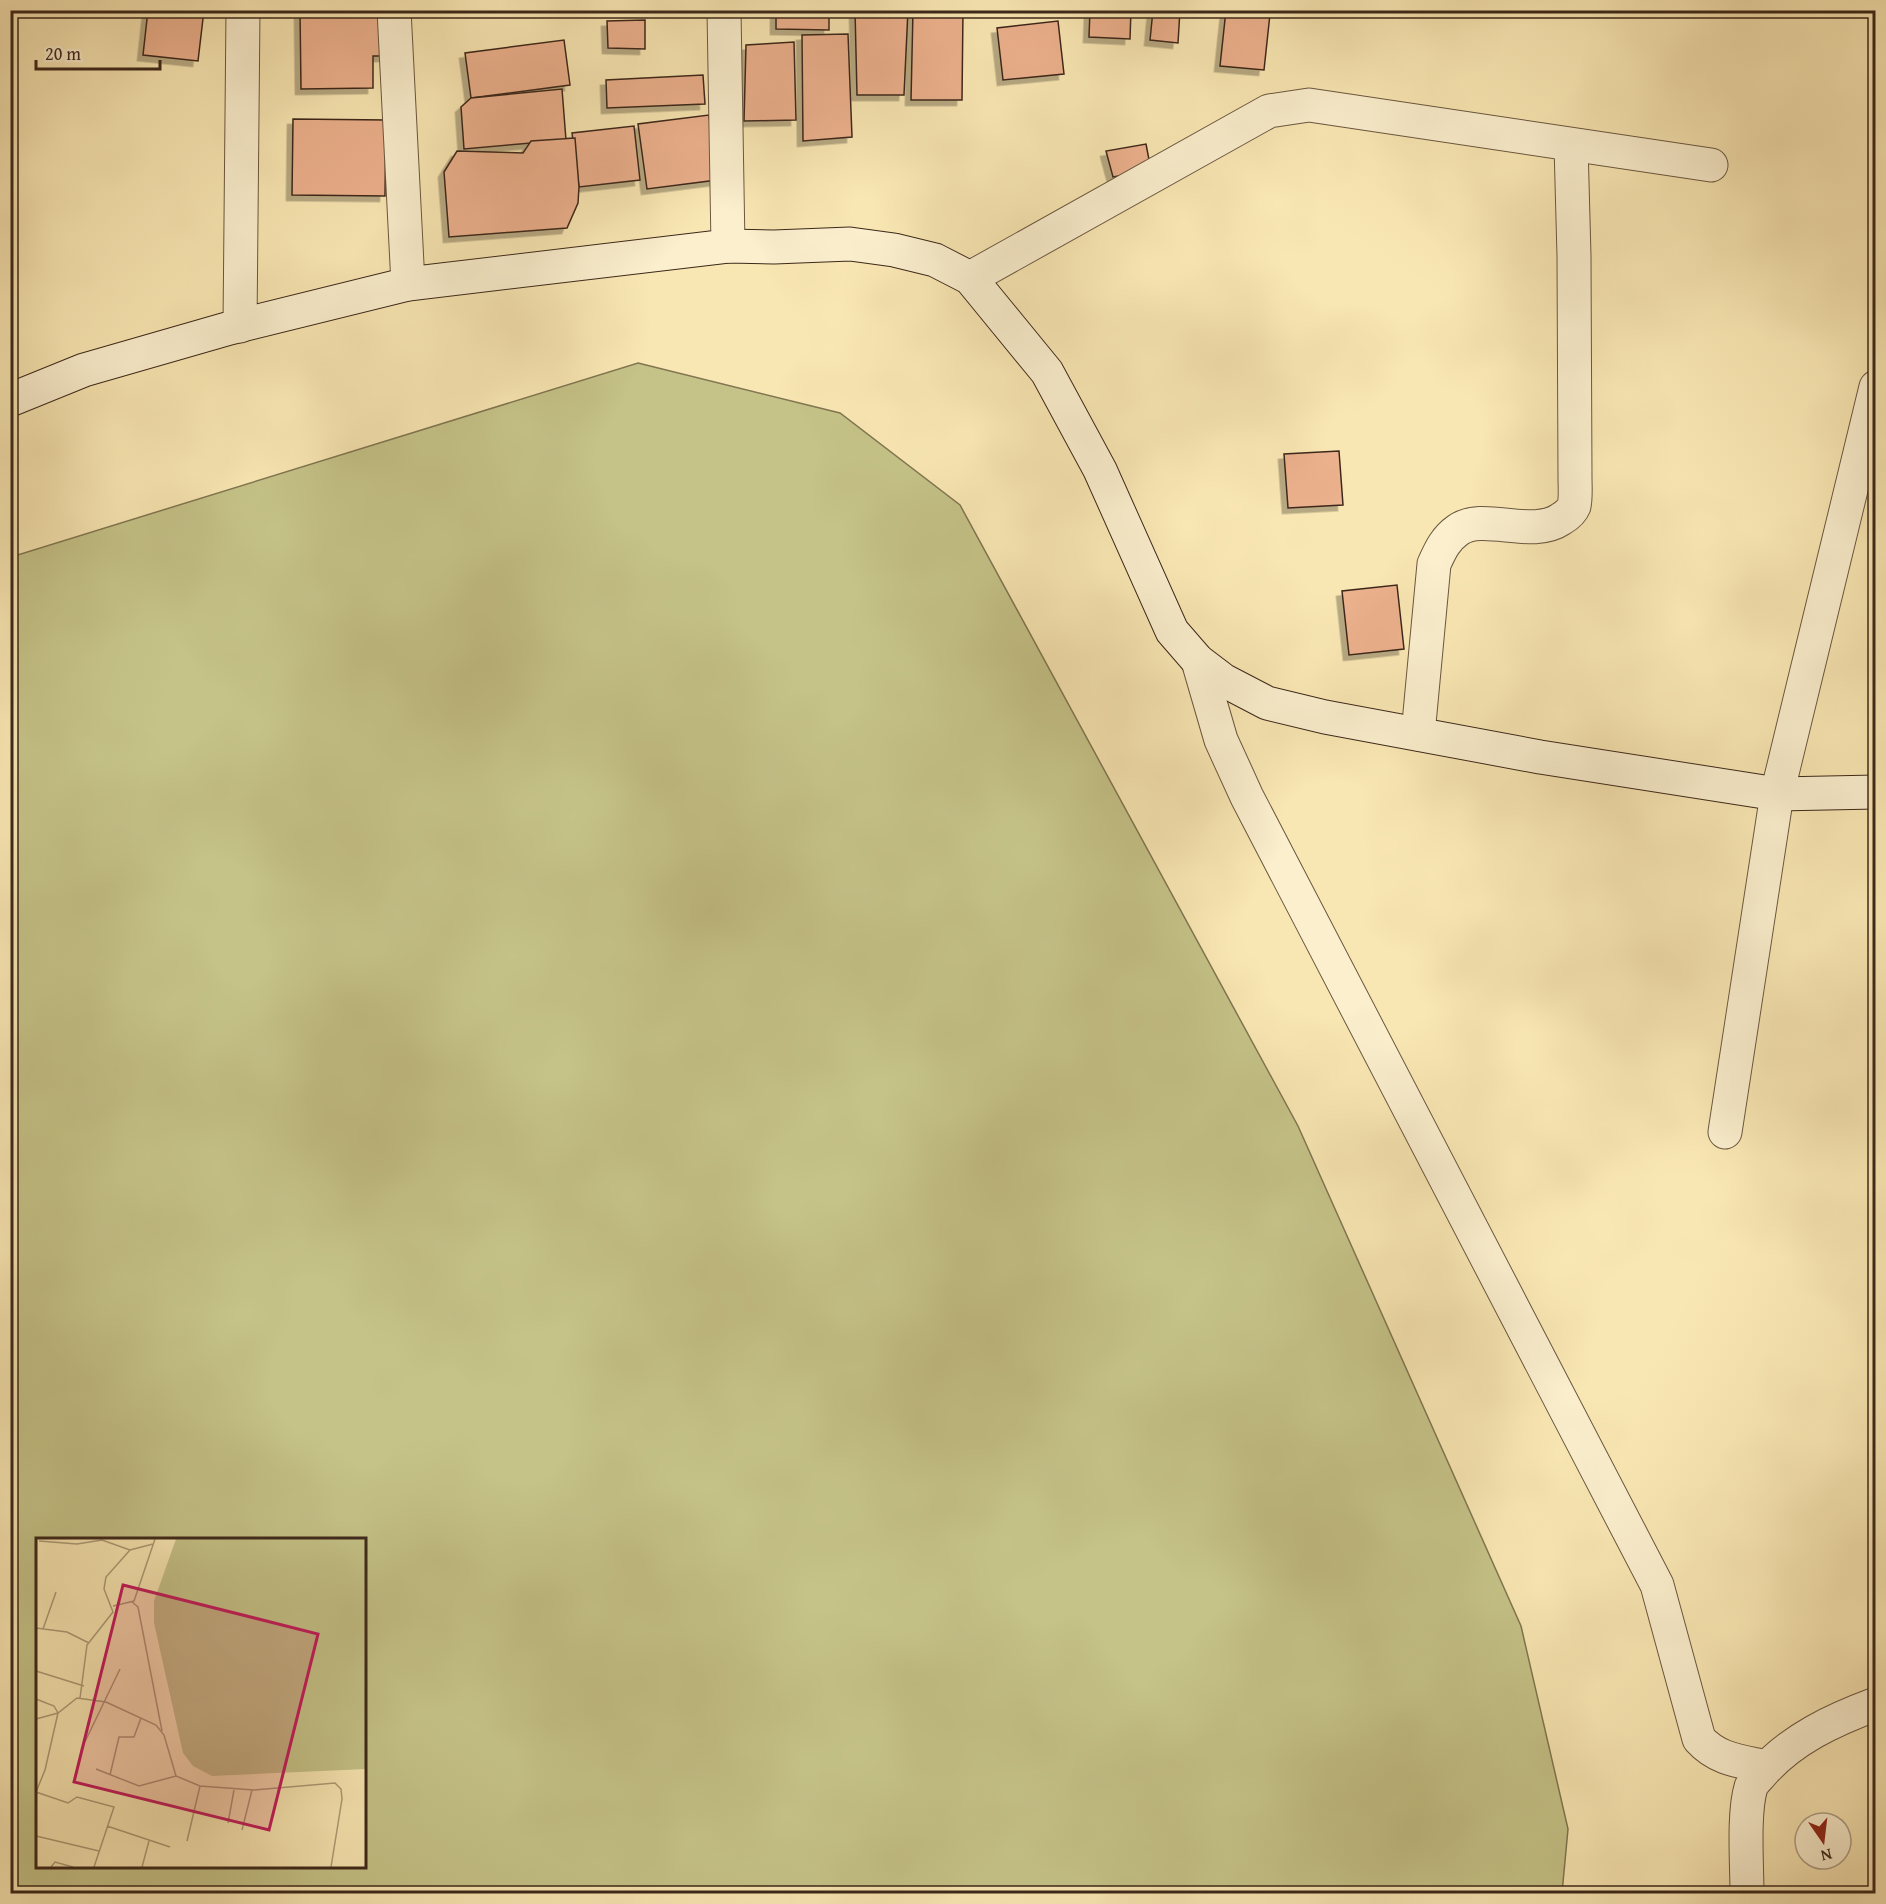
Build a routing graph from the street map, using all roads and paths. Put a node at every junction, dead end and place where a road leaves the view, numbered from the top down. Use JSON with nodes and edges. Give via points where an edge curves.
{"nodes":[{"id":1,"x":243,"y":10,"type":"edge"},
{"id":2,"x":394,"y":10,"type":"edge"},
{"id":3,"x":723,"y":10,"type":"edge"},
{"id":4,"x":1571,"y":145,"type":"junction"},
{"id":5,"x":1711,"y":165,"type":"dead end"},
{"id":6,"x":728,"y":246,"type":"junction"},
{"id":7,"x":970,"y":278,"type":"junction"},
{"id":8,"x":408,"y":284,"type":"junction"},
{"id":9,"x":240,"y":326,"type":"junction"},
{"id":10,"x":1875,"y":387,"type":"edge"},
{"id":11,"x":10,"y":400,"type":"edge"},
{"id":12,"x":1198,"y":661,"type":"junction"},
{"id":13,"x":1418,"y":734,"type":"junction"},
{"id":14,"x":1875,"y":792,"type":"edge"},
{"id":15,"x":1778,"y":794,"type":"junction"},
{"id":16,"x":1725,"y":1132,"type":"dead end"},
{"id":17,"x":1875,"y":1704,"type":"edge"},
{"id":18,"x":1767,"y":1767,"type":"junction"},
{"id":19,"x":1747,"y":1893,"type":"edge"}],
"edges":[{"from":1,"to":9,"type":"street"},
{"from":2,"to":8,"type":"street"},
{"from":3,"to":6,"type":"street"},
{"from":4,"to":5,"type":"street"},
{"from":4,"to":7,"type":"street","via":[[1309,105],[1269,111]]},
{"from":4,"to":13,"type":"street","via":[[1575,256],[1574,507],[1553,524],[1480,524],[1459,529],[1444,543],[1434,564]]},
{"from":6,"to":7,"type":"street","via":[[850,244],[935,260]]},
{"from":6,"to":8,"type":"street"},
{"from":7,"to":12,"type":"street","via":[[1047,372],[1100,470],[1172,631]]},
{"from":8,"to":9,"type":"street"},
{"from":9,"to":11,"type":"street","via":[[84,370]]},
{"from":10,"to":15,"type":"street"},
{"from":12,"to":13,"type":"street","via":[[1223,680],[1266,703]]},
{"from":12,"to":18,"type":"street","via":[[1221,740],[1247,797],[1657,1586],[1699,1738],[1708,1750],[1722,1757]]},
{"from":13,"to":15,"type":"street"},
{"from":14,"to":15,"type":"street"},
{"from":15,"to":16,"type":"street"},
{"from":17,"to":18,"type":"street","via":[[1797,1741]]},
{"from":18,"to":19,"type":"street","via":[[1751,1785]]}]}
